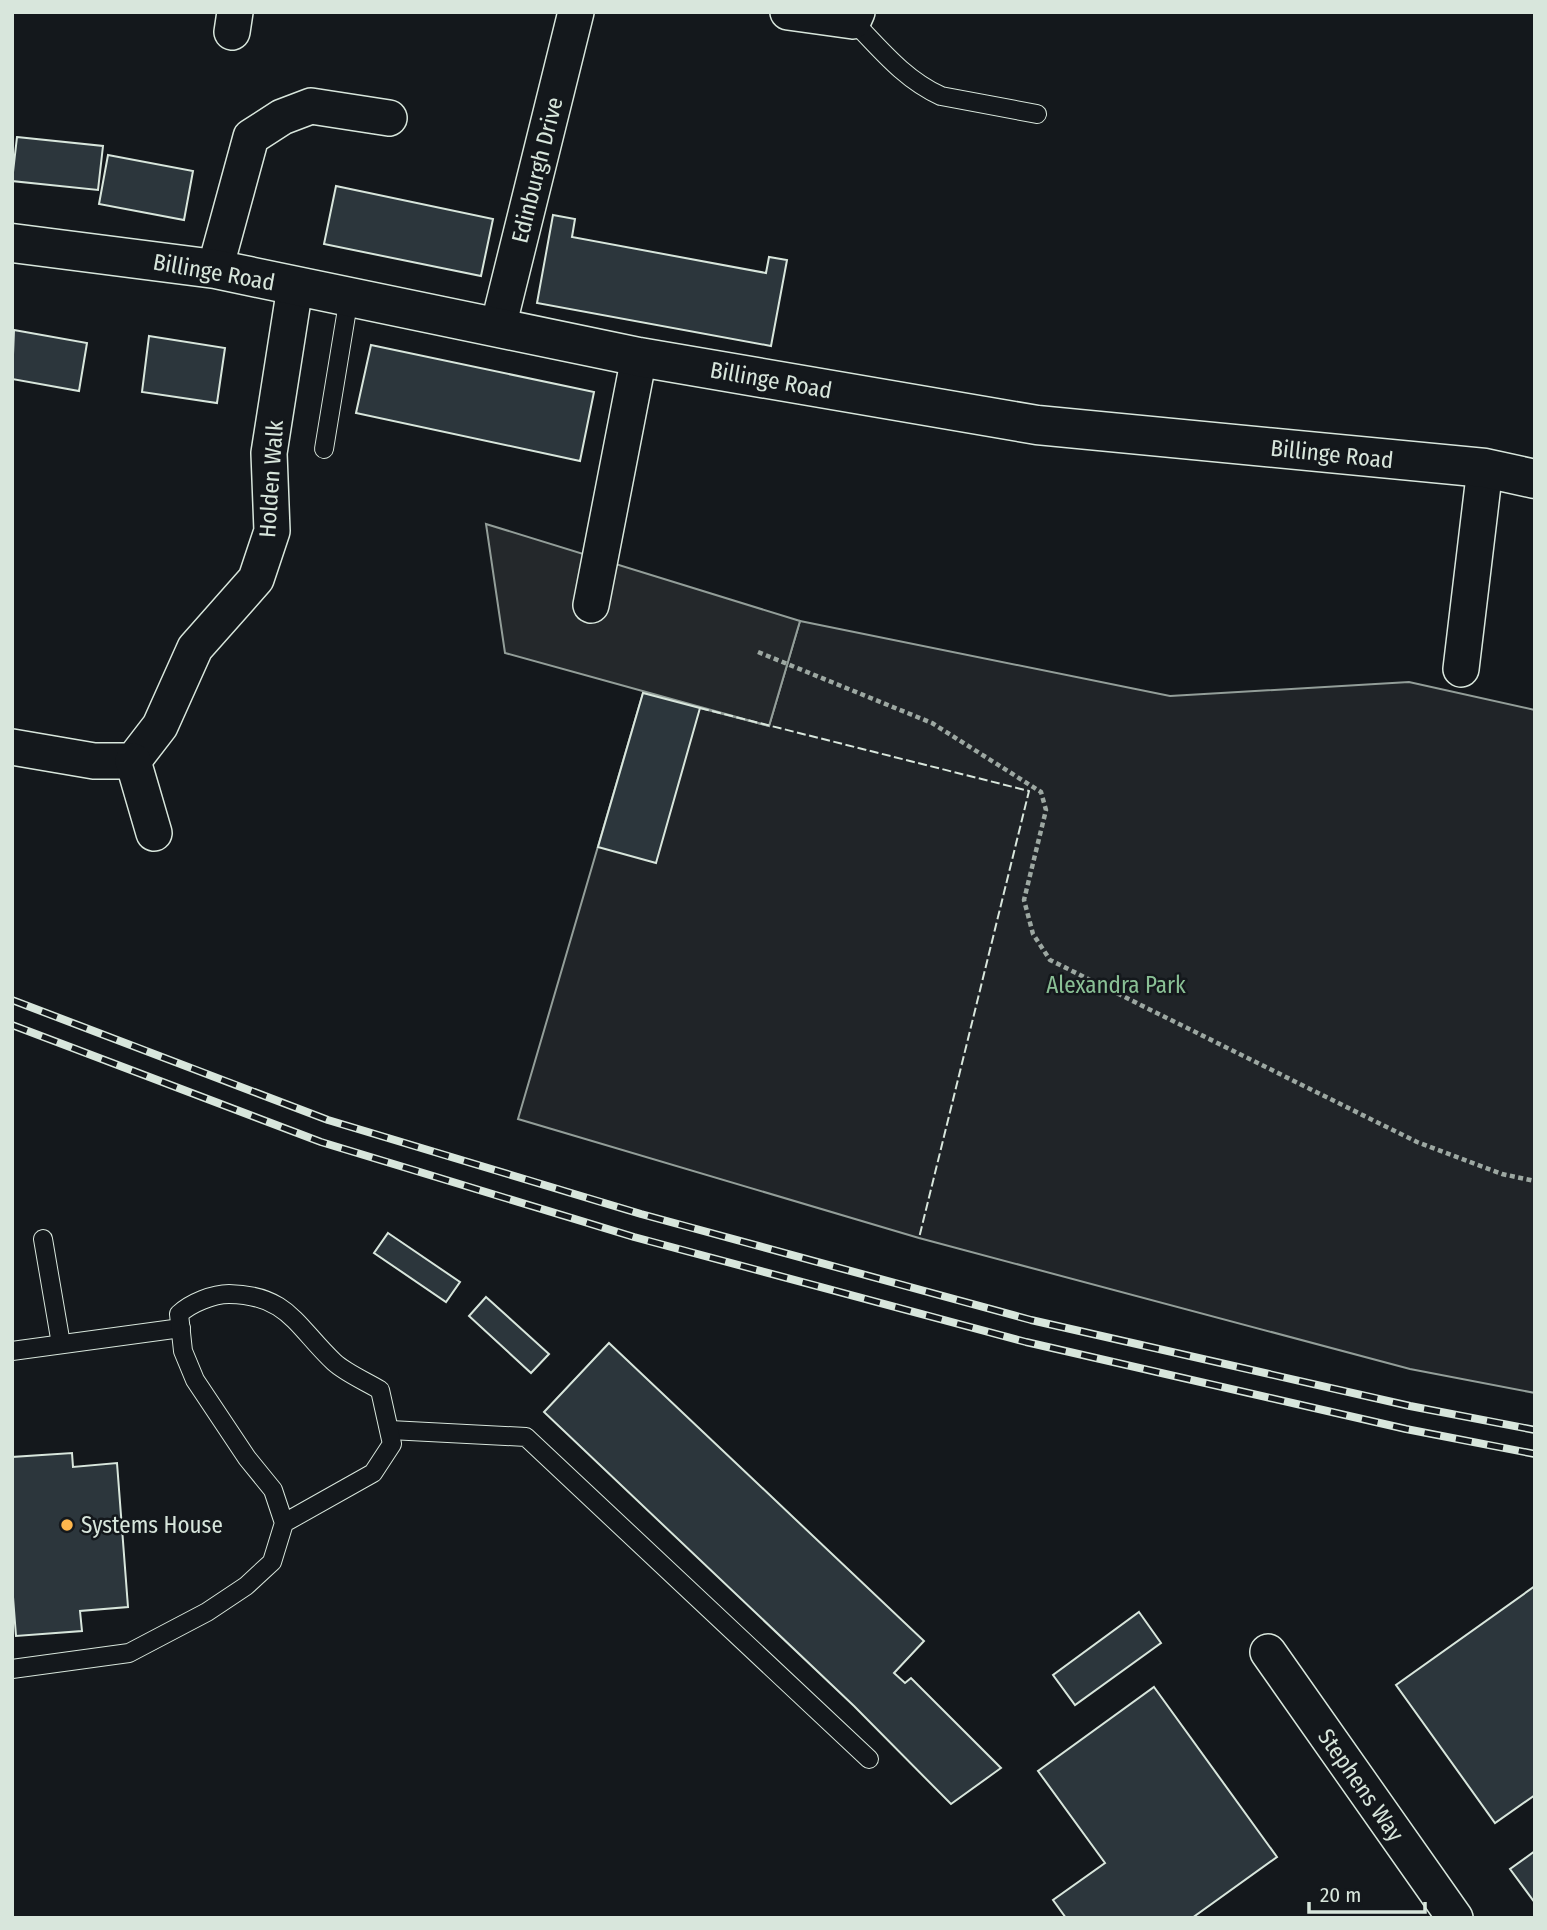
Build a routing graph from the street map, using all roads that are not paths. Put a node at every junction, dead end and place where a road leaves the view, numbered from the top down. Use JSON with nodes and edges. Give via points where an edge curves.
{"nodes":[{"id":1,"x":576,"y":12,"type":"edge"},
{"id":2,"x":789,"y":12,"type":"edge"},
{"id":3,"x":855,"y":17,"type":"edge"},
{"id":4,"x":1037,"y":114,"type":"dead end"},
{"id":5,"x":390,"y":118,"type":"dead end"},
{"id":6,"x":12,"y":243,"type":"edge"},
{"id":7,"x":215,"y":269,"type":"junction"},
{"id":8,"x":295,"y":287,"type":"junction"},
{"id":9,"x":349,"y":297,"type":"junction"},
{"id":10,"x":498,"y":327,"type":"junction"},
{"id":11,"x":639,"y":357,"type":"junction"},
{"id":12,"x":324,"y":449,"type":"dead end"},
{"id":13,"x":1485,"y":468,"type":"junction"},
{"id":14,"x":1535,"y":479,"type":"edge"},
{"id":15,"x":591,"y":605,"type":"dead end"},
{"id":16,"x":1461,"y":669,"type":"dead end"},
{"id":17,"x":12,"y":747,"type":"edge"},
{"id":18,"x":134,"y":761,"type":"junction"},
{"id":19,"x":154,"y":833,"type":"dead end"},
{"id":20,"x":43,"y":1239,"type":"dead end"},
{"id":21,"x":181,"y":1328,"type":"junction"},
{"id":22,"x":61,"y":1344,"type":"junction"},
{"id":23,"x":12,"y":1351,"type":"edge"},
{"id":24,"x":390,"y":1430,"type":"junction"},
{"id":25,"x":284,"y":1523,"type":"junction"},
{"id":26,"x":1268,"y":1652,"type":"dead end"},
{"id":27,"x":12,"y":1669,"type":"edge"},
{"id":28,"x":869,"y":1759,"type":"dead end"},
{"id":29,"x":1455,"y":1918,"type":"edge"}],
"edges":[{"from":1,"to":10,"type":"street","name":"Edinburgh Drive"},
{"from":2,"to":3,"type":"street"},
{"from":3,"to":4,"type":"lane","via":[[910,78],[928,90]]},
{"from":5,"to":7,"type":"street","via":[[311,106],[282,117],[251,137]]},
{"from":6,"to":7,"type":"main road","name":"Billinge Road"},
{"from":7,"to":8,"type":"main road","name":"Billinge Road"},
{"from":8,"to":9,"type":"main road","name":"Billinge Road"},
{"from":8,"to":18,"type":"street","name":"Holden Walk","via":[[269,453],[272,531],[256,579],[195,648],[160,726]]},
{"from":9,"to":10,"type":"main road","name":"Billinge Road"},
{"from":9,"to":12,"type":"lane"},
{"from":10,"to":11,"type":"main road","name":"Billinge Road"},
{"from":11,"to":13,"type":"main road","name":"Billinge Road","via":[[1037,425]]},
{"from":11,"to":15,"type":"street"},
{"from":13,"to":14,"type":"main road","name":"Billinge Road"},
{"from":13,"to":16,"type":"street"},
{"from":17,"to":18,"type":"street","via":[[94,761]]},
{"from":18,"to":19,"type":"street"},
{"from":20,"to":22,"type":"lane"},
{"from":21,"to":22,"type":"lane"},
{"from":21,"to":24,"type":"lane","via":[[179,1314],[217,1294],[252,1294],[273,1302],[336,1364],[380,1390]]},
{"from":21,"to":25,"type":"lane","via":[[183,1351],[195,1380],[273,1490]]},
{"from":22,"to":23,"type":"lane"},
{"from":24,"to":25,"type":"lane","via":[[393,1444],[373,1473]]},
{"from":24,"to":28,"type":"lane","via":[[526,1437]]},
{"from":25,"to":27,"type":"lane","via":[[272,1562],[246,1586],[182,1625],[129,1653]]},
{"from":26,"to":29,"type":"street","name":"Stephens Way"}]}
